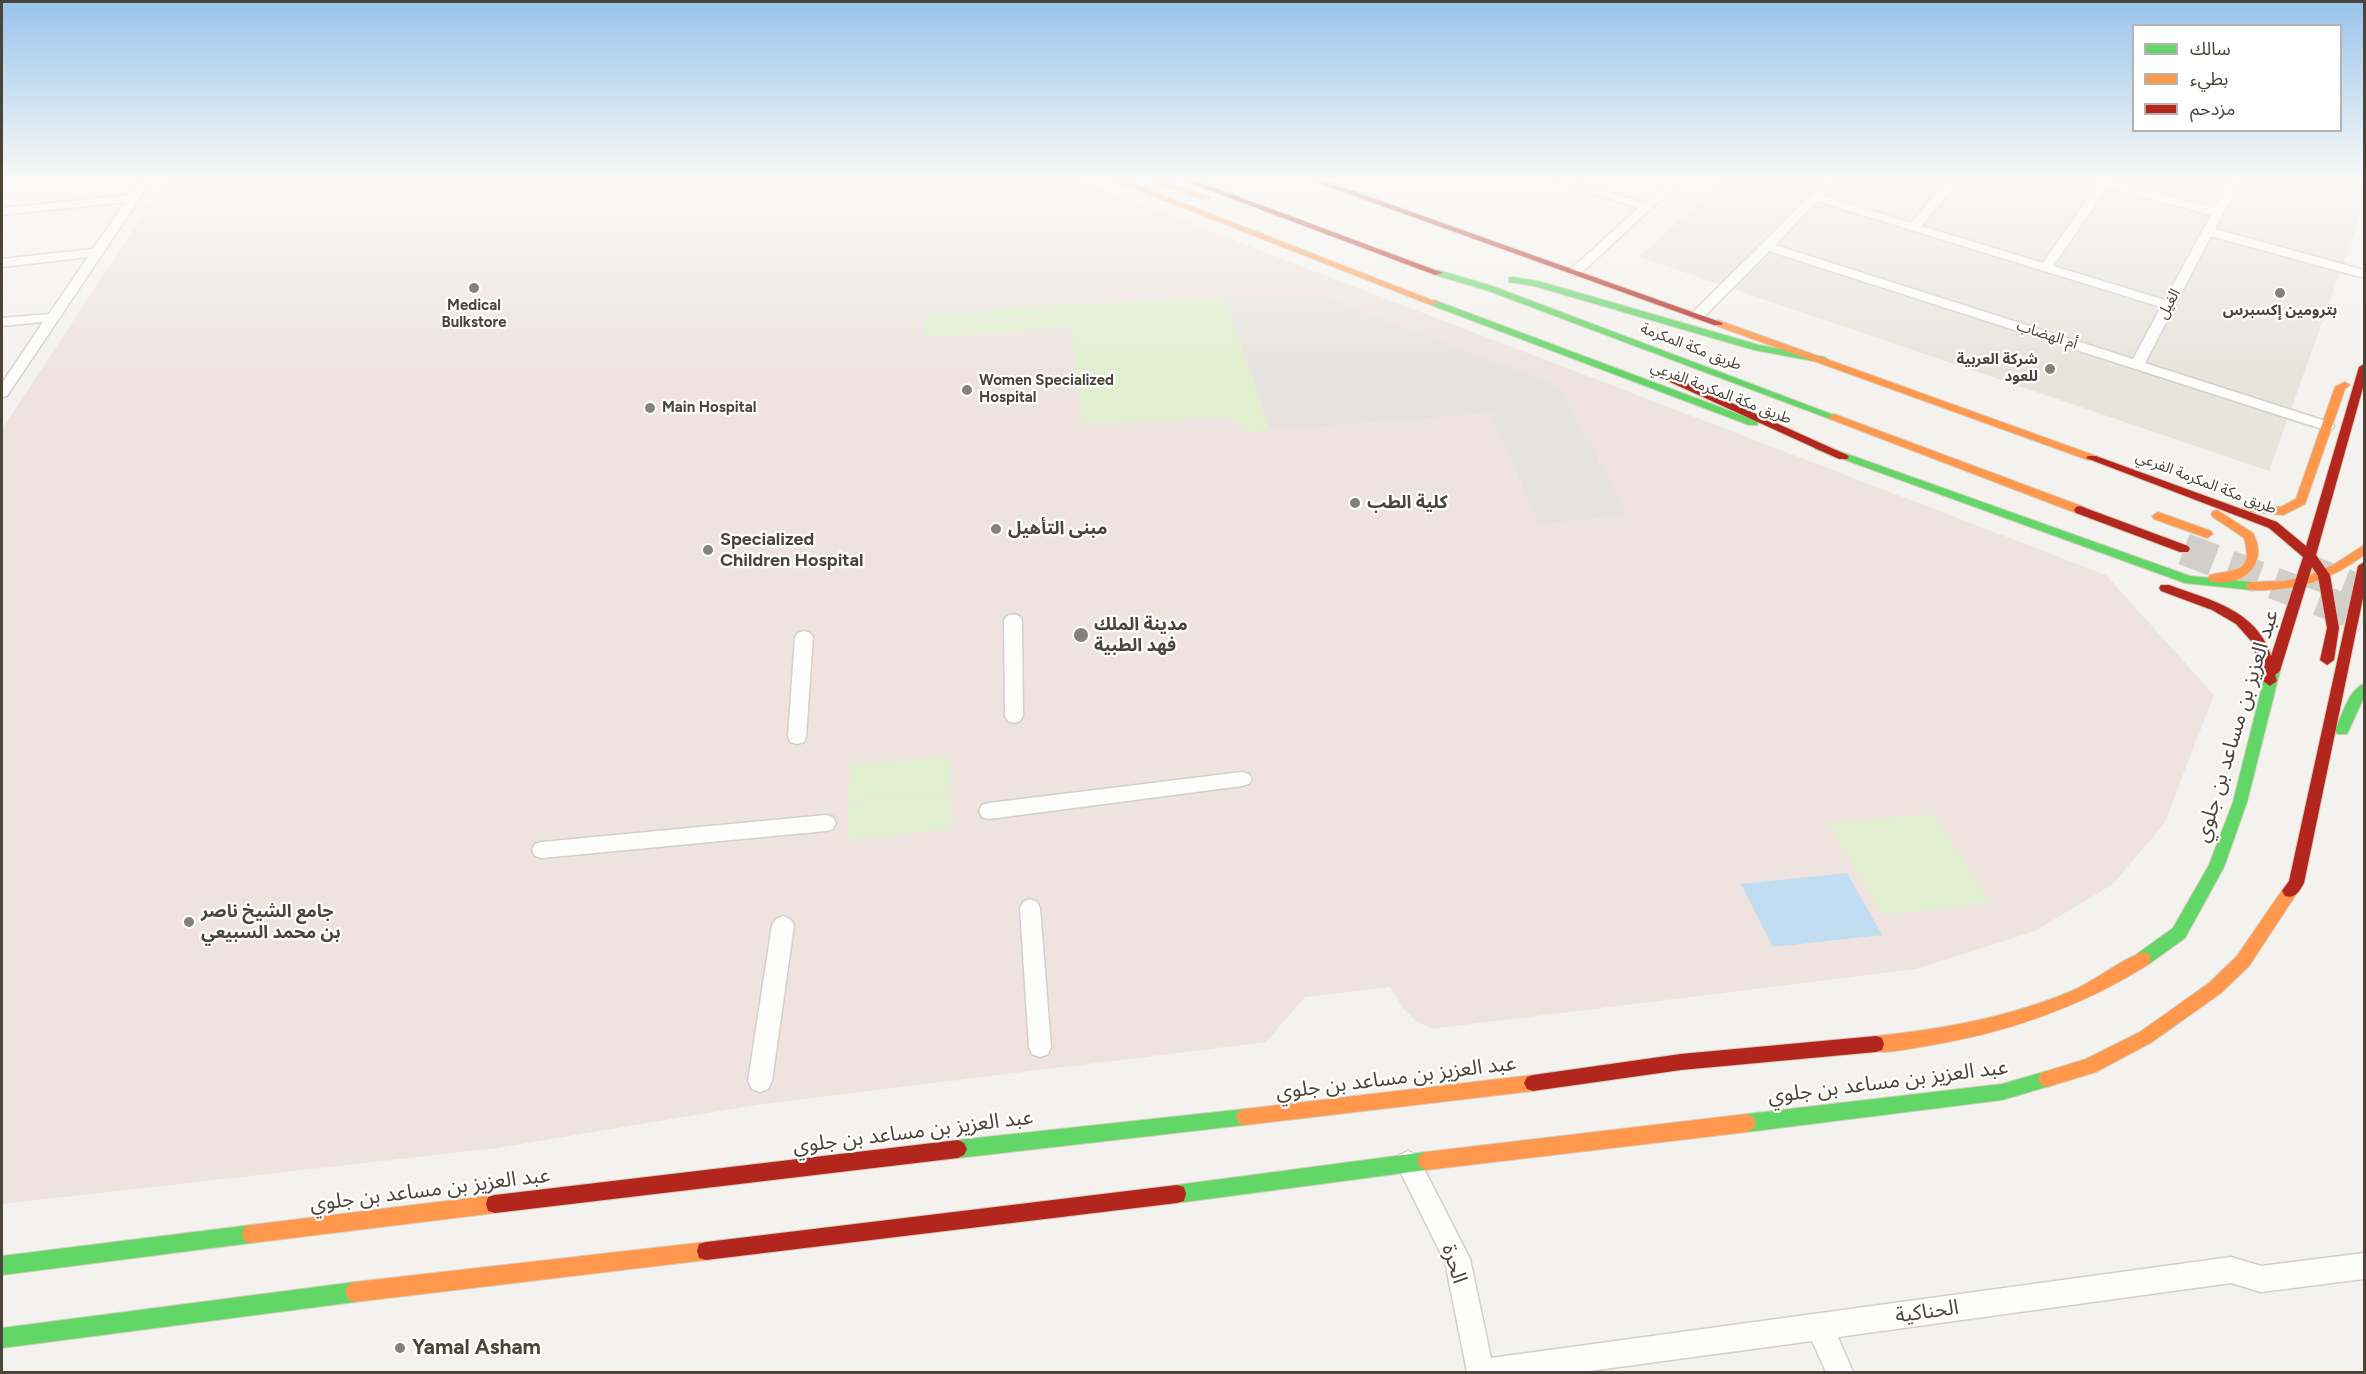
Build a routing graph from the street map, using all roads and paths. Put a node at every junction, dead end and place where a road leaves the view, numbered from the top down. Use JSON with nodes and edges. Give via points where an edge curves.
{"nodes":[{"id":1,"x":102,"y":244,"type":"edge"},
{"id":2,"x":1277,"y":244,"type":"edge"},
{"id":3,"x":1357,"y":244,"type":"edge"},
{"id":4,"x":1496,"y":244,"type":"edge"},
{"id":5,"x":1605,"y":244,"type":"edge"},
{"id":6,"x":1970,"y":244,"type":"edge"},
{"id":7,"x":2060,"y":244,"type":"edge"},
{"id":8,"x":2201,"y":244,"type":"edge"},
{"id":9,"x":2256,"y":244,"type":"edge"},
{"id":10,"x":1767,"y":246,"type":"joint"},
{"id":11,"x":97,"y":252,"type":"junction"},
{"id":12,"x":2,"y":262,"type":"edge"},
{"id":13,"x":2046,"y":267,"type":"junction"},
{"id":14,"x":1428,"y":270,"type":"junction"},
{"id":15,"x":1575,"y":272,"type":"junction"},
{"id":16,"x":2364,"y":274,"type":"edge"},
{"id":17,"x":2168,"y":305,"type":"junction"},
{"id":18,"x":1698,"y":315,"type":"junction"},
{"id":19,"x":54,"y":316,"type":"junction"},
{"id":20,"x":2,"y":322,"type":"edge"},
{"id":21,"x":1550,"y":326,"type":"dead end"},
{"id":22,"x":1655,"y":333,"type":"dead end"},
{"id":23,"x":1824,"y":360,"type":"junction"},
{"id":24,"x":2137,"y":364,"type":"junction"},
{"id":25,"x":1642,"y":367,"type":"dead end"},
{"id":26,"x":2364,"y":370,"type":"edge"},
{"id":27,"x":4,"y":387,"type":"edge"},
{"id":28,"x":2327,"y":426,"type":"junction"},
{"id":29,"x":2042,"y":439,"type":"junction"},
{"id":30,"x":1843,"y":456,"type":"junction"},
{"id":31,"x":1930,"y":487,"type":"junction"},
{"id":32,"x":2326,"y":503,"type":"junction"},
{"id":33,"x":2141,"y":510,"type":"dead end"},
{"id":34,"x":2207,"y":534,"type":"dead end"},
{"id":35,"x":2184,"y":549,"type":"tunnel mouth"},
{"id":36,"x":2364,"y":549,"type":"edge"},
{"id":37,"x":2074,"y":554,"type":"dead end"},
{"id":38,"x":2310,"y":556,"type":"junction"},
{"id":39,"x":2364,"y":566,"type":"edge"},
{"id":40,"x":2333,"y":575,"type":"junction"},
{"id":41,"x":2302,"y":582,"type":"junction"},
{"id":42,"x":2155,"y":584,"type":"dead end"},
{"id":43,"x":2362,"y":586,"type":"edge"},
{"id":44,"x":2343,"y":595,"type":"junction"},
{"id":45,"x":2323,"y":608,"type":"junction"},
{"id":46,"x":1013,"y":620,"type":"dead end"},
{"id":47,"x":2300,"y":627,"type":"dead end"},
{"id":48,"x":2352,"y":627,"type":"junction"},
{"id":49,"x":804,"y":637,"type":"dead end"},
{"id":50,"x":2283,"y":641,"type":"junction"},
{"id":51,"x":2364,"y":643,"type":"edge"},
{"id":52,"x":2325,"y":672,"type":"dead end"},
{"id":53,"x":2270,"y":681,"type":"junction"},
{"id":54,"x":2364,"y":689,"type":"edge"},
{"id":55,"x":2321,"y":694,"type":"dead end"},
{"id":56,"x":1014,"y":716,"type":"dead end"},
{"id":57,"x":797,"y":737,"type":"dead end"},
{"id":58,"x":2324,"y":763,"type":"junction"},
{"id":59,"x":1242,"y":779,"type":"dead end"},
{"id":60,"x":989,"y":811,"type":"dead end"},
{"id":61,"x":826,"y":823,"type":"dead end"},
{"id":62,"x":542,"y":850,"type":"dead end"},
{"id":63,"x":1030,"y":908,"type":"dead end"},
{"id":64,"x":783,"y":925,"type":"dead end"},
{"id":65,"x":1040,"y":1047,"type":"dead end"},
{"id":66,"x":760,"y":1080,"type":"dead end"},
{"id":67,"x":1408,"y":1163,"type":"junction"},
{"id":68,"x":2,"y":1266,"type":"edge"},
{"id":69,"x":2364,"y":1266,"type":"edge"},
{"id":70,"x":1819,"y":1327,"type":"junction"},
{"id":71,"x":2,"y":1338,"type":"edge"},
{"id":72,"x":1480,"y":1372,"type":"edge"},
{"id":73,"x":1489,"y":1372,"type":"edge"},
{"id":74,"x":1840,"y":1372,"type":"edge"}],
"edges":[{"from":1,"to":11,"type":"street"},
{"from":2,"to":30,"type":"main road","name":"طريق مكة المكرمة الفرعي"},
{"from":3,"to":14,"type":"main road","name":"طريق مكة المكرمة"},
{"from":4,"to":15,"type":"main road","name":"طريق مكة المكرمة الفرعي"},
{"from":5,"to":15,"type":"street"},
{"from":6,"to":13,"type":"street"},
{"from":7,"to":13,"type":"street"},
{"from":8,"to":17,"type":"street","name":"الغيل"},
{"from":9,"to":16,"type":"street"},
{"from":10,"to":18,"type":"street"},
{"from":10,"to":24,"type":"street","name":"أم الهضاب"},
{"from":11,"to":12,"type":"street"},
{"from":11,"to":19,"type":"street"},
{"from":13,"to":17,"type":"street"},
{"from":14,"to":21,"type":"main road"},
{"from":14,"to":35,"type":"main road","name":"طريق مكة المكرمة","via":[[1489,288]]},
{"from":15,"to":18,"type":"main road","name":"طريق مكة المكرمة الفرعي"},
{"from":17,"to":24,"type":"street","name":"الغيل"},
{"from":18,"to":23,"type":"main road","name":"طريق مكة المكرمة الفرعي"},
{"from":19,"to":20,"type":"street"},
{"from":19,"to":27,"type":"street"},
{"from":22,"to":23,"type":"main road","name":"طريق مكة المكرمة","via":[[1505,278],[1535,283],[1758,348]]},
{"from":23,"to":29,"type":"main road","name":"طريق مكة المكرمة الفرعي"},
{"from":24,"to":28,"type":"street","name":"أم الهضاب"},
{"from":25,"to":30,"type":"main road"},
{"from":26,"to":28,"type":"main road","via":[[2340,387]]},
{"from":26,"to":32,"type":"main road","name":"عبد العزيز بن مساعد بن جلوي"},
{"from":28,"to":29,"type":"main road","via":[[2301,501],[2281,512],[2231,503]]},
{"from":29,"to":31,"type":"main road","via":[[2220,515],[2249,536],[2253,561],[2245,573],[2226,579],[2194,574]]},
{"from":29,"to":38,"type":"main road","name":"طريق مكة المكرمة الفرعي","via":[[2273,525]]},
{"from":30,"to":31,"type":"main road","name":"طريق مكة المكرمة الفرعي"},
{"from":31,"to":37,"type":"main road","via":[[2002,527]]},
{"from":31,"to":41,"type":"main road","name":"طريق مكة المكرمة الفرعي","via":[[2188,580],[2277,587]]},
{"from":32,"to":38,"type":"main road","name":"عبد العزيز بن مساعد بن جلوي"},
{"from":32,"to":40,"type":"main road","name":"طريق مكة المكرمة الفرعي"},
{"from":33,"to":34,"type":"main road"},
{"from":36,"to":40,"type":"main road","name":"طريق مكة المكرمة الفرعي"},
{"from":38,"to":40,"type":"main road","name":"طريق مكة المكرمة الفرعي"},
{"from":38,"to":41,"type":"main road","name":"عبد العزيز بن مساعد بن جلوي"},
{"from":39,"to":43,"type":"main road"},
{"from":40,"to":41,"type":"main road","name":"طريق مكة المكرمة الفرعي"},
{"from":40,"to":45,"type":"main road","name":"طريق مكة المكرمة الفرعي"},
{"from":41,"to":50,"type":"main road","name":"عبد العزيز بن مساعد بن جلوي"},
{"from":42,"to":53,"type":"main road","via":[[2220,609],[2241,622],[2258,639]]},
{"from":43,"to":44,"type":"main road"},
{"from":43,"to":48,"type":"main road"},
{"from":44,"to":45,"type":"main road"},
{"from":44,"to":48,"type":"main road"},
{"from":45,"to":52,"type":"main road","name":"طريق مكة المكرمة الفرعي","via":[[2333,628]]},
{"from":46,"to":56,"type":"street"},
{"from":47,"to":50,"type":"main road"},
{"from":48,"to":51,"type":"main road"},
{"from":48,"to":58,"type":"main road"},
{"from":49,"to":57,"type":"street"},
{"from":50,"to":53,"type":"main road","name":"عبد العزيز بن مساعد بن جلوي"},
{"from":53,"to":68,"type":"main road","name":"عبد العزيز بن مساعد بن جلوي","via":[[2240,802],[2216,867],[2179,933],[2098,988],[2028,1016],[1881,1044],[1681,1062],[1473,1092],[885,1156]]},
{"from":54,"to":58,"type":"main road"},
{"from":55,"to":58,"type":"main road"},
{"from":58,"to":67,"type":"main road","name":"عبد العزيز بن مساعد بن جلوي","via":[[2296,883],[2243,961],[2179,1016],[2090,1066],[2002,1092]]},
{"from":59,"to":60,"type":"street"},
{"from":61,"to":62,"type":"street"},
{"from":63,"to":65,"type":"street"},
{"from":64,"to":66,"type":"street"},
{"from":67,"to":71,"type":"main road","name":"عبد العزيز بن مساعد بن جلوي"},
{"from":67,"to":72,"type":"street","name":"الحرة","via":[[1457,1259]]},
{"from":69,"to":70,"type":"street","name":"الحناكية","via":[[2261,1279],[2231,1270]]},
{"from":70,"to":73,"type":"street","name":"الحناكية"},
{"from":70,"to":74,"type":"street"}]}
